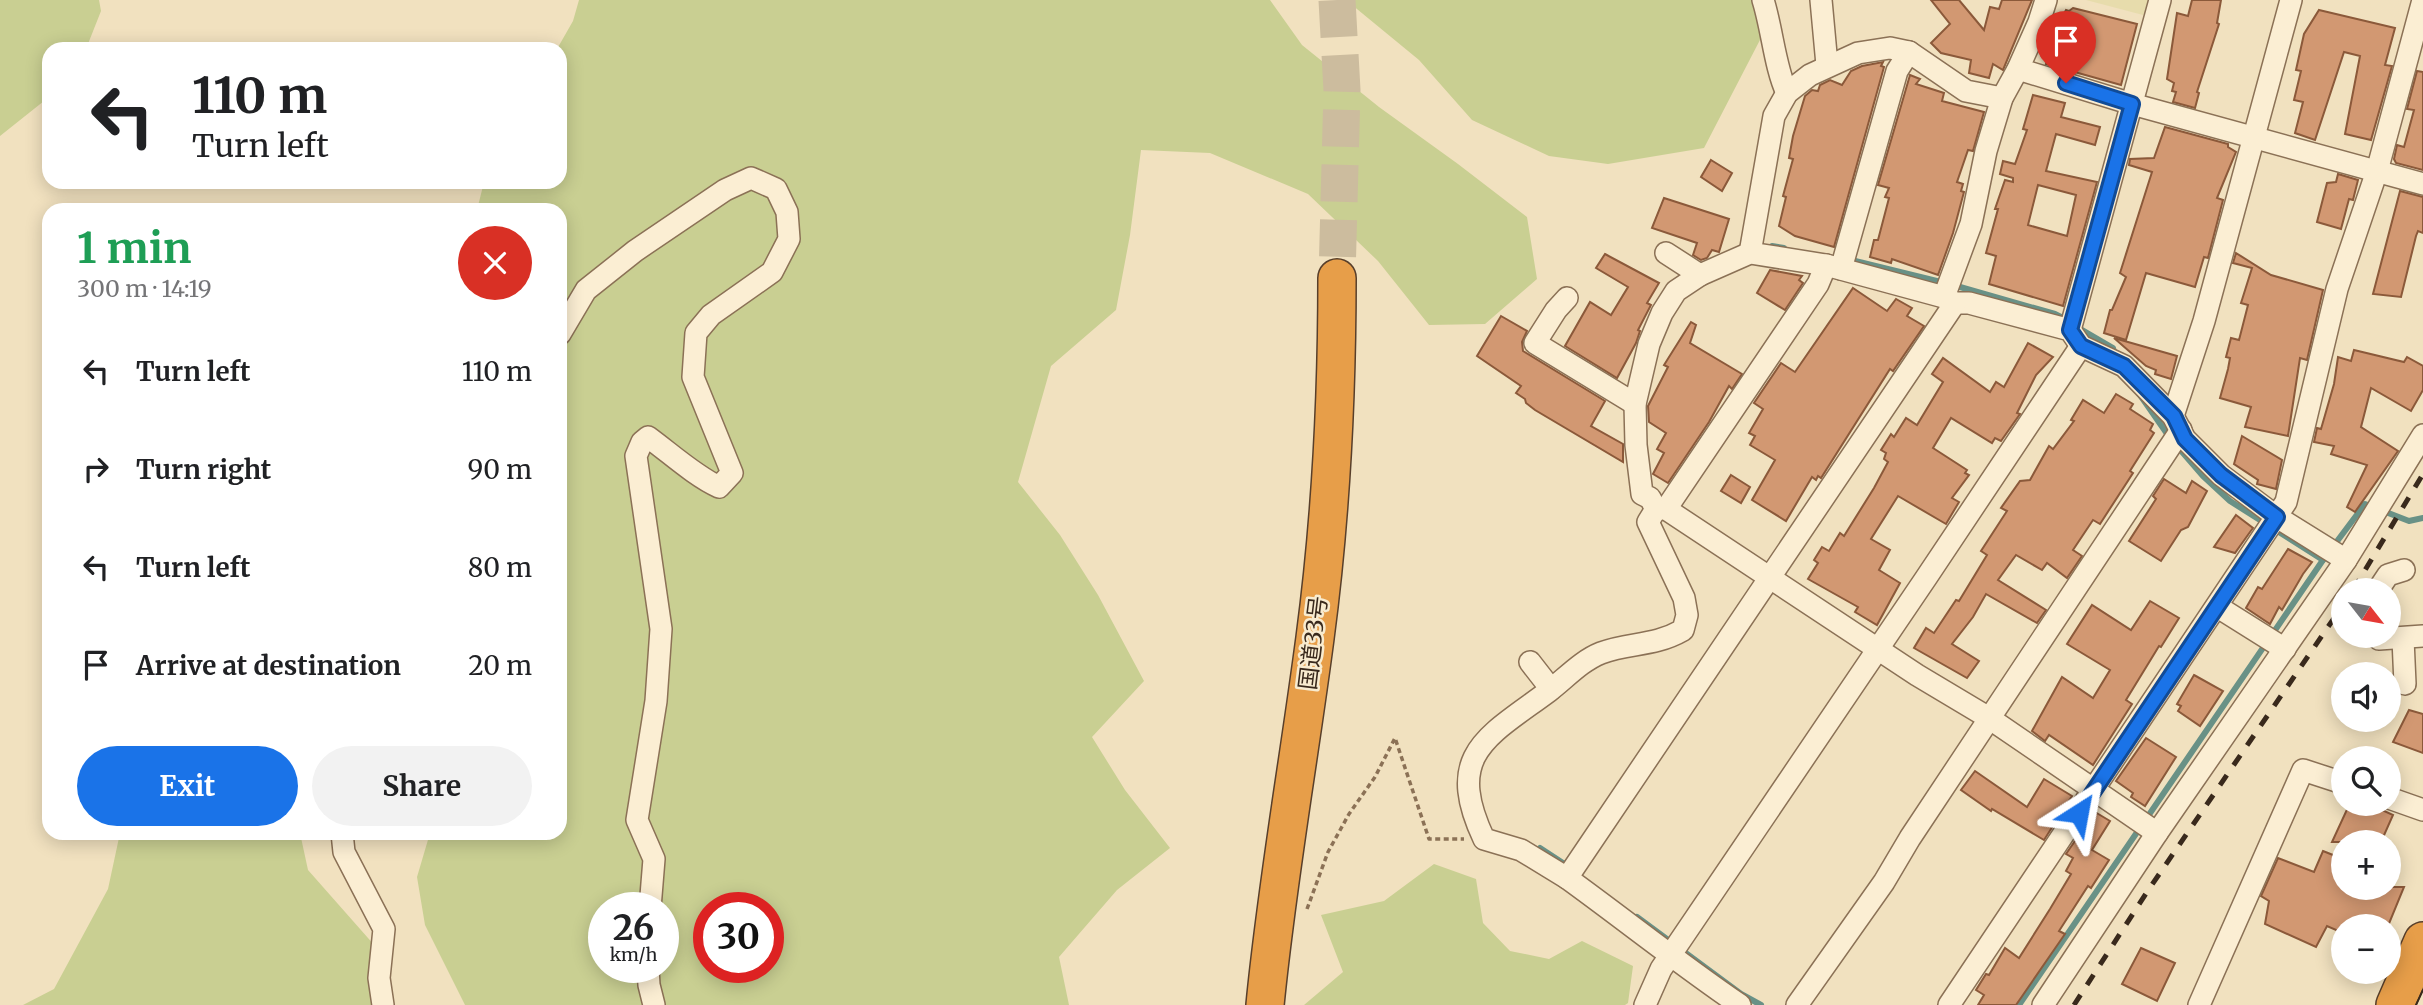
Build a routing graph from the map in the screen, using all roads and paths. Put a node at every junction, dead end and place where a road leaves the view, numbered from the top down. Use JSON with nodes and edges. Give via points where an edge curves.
{"nodes":[{"id":1,"x":1763,"y":0,"type":"edge"},
{"id":2,"x":1821,"y":0,"type":"edge"},
{"id":3,"x":2046,"y":0,"type":"edge"},
{"id":4,"x":2160,"y":0,"type":"edge"},
{"id":5,"x":2291,"y":0,"type":"edge"},
{"id":6,"x":2423,"y":0,"type":"edge"},
{"id":7,"x":1909,"y":52,"type":"junction"},
{"id":8,"x":1827,"y":65,"type":"junction"},
{"id":9,"x":2018,"y":69,"type":"junction"},
{"id":10,"x":1787,"y":93,"type":"junction"},
{"id":11,"x":2002,"y":98,"type":"junction"},
{"id":12,"x":2132,"y":104,"type":"junction"},
{"id":13,"x":2254,"y":138,"type":"junction"},
{"id":14,"x":2377,"y":171,"type":"junction"},
{"id":15,"x":2423,"y":184,"type":"edge"},
{"id":16,"x":1666,"y":253,"type":"dead end"},
{"id":17,"x":1750,"y":253,"type":"junction"},
{"id":18,"x":1834,"y":267,"type":"junction"},
{"id":19,"x":1700,"y":275,"type":"junction"},
{"id":20,"x":1338,"y":278,"type":"tunnel mouth"},
{"id":21,"x":1567,"y":298,"type":"dead end"},
{"id":22,"x":1950,"y":300,"type":"junction"},
{"id":23,"x":567,"y":322,"type":"edge"},
{"id":24,"x":2076,"y":338,"type":"junction"},
{"id":25,"x":1635,"y":404,"type":"junction"},
{"id":26,"x":2177,"y":423,"type":"junction"},
{"id":27,"x":2423,"y":435,"type":"edge"},
{"id":28,"x":1661,"y":509,"type":"junction"},
{"id":29,"x":2277,"y":517,"type":"junction"},
{"id":30,"x":2335,"y":554,"type":"junction"},
{"id":31,"x":2404,"y":570,"type":"dead end"},
{"id":32,"x":1771,"y":578,"type":"junction"},
{"id":33,"x":2386,"y":578,"type":"edge"},
{"id":34,"x":2218,"y":607,"type":"junction"},
{"id":35,"x":2413,"y":638,"type":"edge"},
{"id":36,"x":2274,"y":642,"type":"junction"},
{"id":37,"x":1879,"y":648,"type":"junction"},
{"id":38,"x":1530,"y":662,"type":"dead end"},
{"id":39,"x":2405,"y":684,"type":"dead end"},
{"id":40,"x":1551,"y":689,"type":"junction"},
{"id":41,"x":1989,"y":718,"type":"junction"},
{"id":42,"x":2331,"y":779,"type":"edge"},
{"id":43,"x":2094,"y":791,"type":"junction"},
{"id":44,"x":2401,"y":802,"type":"edge"},
{"id":45,"x":2423,"y":810,"type":"edge"},
{"id":46,"x":2148,"y":827,"type":"junction"},
{"id":47,"x":1484,"y":839,"type":"junction"},
{"id":48,"x":343,"y":840,"type":"edge"},
{"id":49,"x":1567,"y":878,"type":"junction"},
{"id":50,"x":651,"y":892,"type":"edge"},
{"id":51,"x":1307,"y":909,"type":"dead end"},
{"id":52,"x":2423,"y":941,"type":"edge"},
{"id":53,"x":1670,"y":957,"type":"junction"},
{"id":54,"x":649,"y":983,"type":"edge"},
{"id":55,"x":383,"y":1005,"type":"edge"},
{"id":56,"x":654,"y":1005,"type":"edge"},
{"id":57,"x":1265,"y":1005,"type":"edge"},
{"id":58,"x":1645,"y":1005,"type":"edge"},
{"id":59,"x":1741,"y":1005,"type":"edge"},
{"id":60,"x":1797,"y":1005,"type":"edge"},
{"id":61,"x":1950,"y":1005,"type":"edge"},
{"id":62,"x":2043,"y":1005,"type":"edge"},
{"id":63,"x":2199,"y":1005,"type":"edge"},
{"id":64,"x":2395,"y":1005,"type":"edge"}],
"edges":[{"from":1,"to":10,"type":"street"},
{"from":2,"to":8,"type":"street"},
{"from":3,"to":9,"type":"street"},
{"from":4,"to":12,"type":"street"},
{"from":5,"to":13,"type":"street"},
{"from":6,"to":14,"type":"street"},
{"from":7,"to":8,"type":"street","via":[[1890,48],[1858,53]]},
{"from":7,"to":11,"type":"street","via":[[1966,91]]},
{"from":7,"to":18,"type":"street","via":[[1897,71]]},
{"from":8,"to":10,"type":"street"},
{"from":9,"to":11,"type":"street"},
{"from":9,"to":12,"type":"street"},
{"from":10,"to":17,"type":"street","via":[[1774,116]]},
{"from":11,"to":22,"type":"street"},
{"from":12,"to":13,"type":"street"},
{"from":12,"to":24,"type":"street"},
{"from":13,"to":14,"type":"street"},
{"from":13,"to":26,"type":"street"},
{"from":14,"to":15,"type":"street"},
{"from":14,"to":29,"type":"street","via":[[2337,289],[2287,502]]},
{"from":16,"to":19,"type":"street"},
{"from":17,"to":18,"type":"street"},
{"from":17,"to":19,"type":"street"},
{"from":18,"to":22,"type":"street"},
{"from":18,"to":28,"type":"street"},
{"from":19,"to":25,"type":"street","via":[[1676,291],[1662,313],[1649,344]]},
{"from":20,"to":57,"type":"highway","name":"国道33号","via":[[1329,498],[1315,637]]},
{"from":21,"to":25,"type":"street","via":[[1535,343]]},
{"from":22,"to":24,"type":"street"},
{"from":22,"to":32,"type":"street"},
{"from":23,"to":50,"type":"street","via":[[586,290],[725,190],[751,178],[776,189],[787,212],[789,239],[772,272],[711,315],[696,333],[693,377],[732,473],[719,487],[702,480],[648,437],[636,456],[661,629],[656,701],[637,820],[654,859]]},
{"from":24,"to":26,"type":"street","via":[[2124,366]]},
{"from":24,"to":37,"type":"street"},
{"from":25,"to":28,"type":"street","via":[[1642,494]]},
{"from":26,"to":29,"type":"street","via":[[2185,439],[2221,475]]},
{"from":26,"to":41,"type":"street"},
{"from":27,"to":30,"type":"street","via":[[2379,509]]},
{"from":28,"to":32,"type":"street"},
{"from":28,"to":40,"type":"street","via":[[1648,522],[1684,597],[1687,615],[1683,630],[1656,642],[1599,654]]},
{"from":29,"to":30,"type":"street"},
{"from":29,"to":34,"type":"street"},
{"from":30,"to":36,"type":"street"},
{"from":31,"to":33,"type":"street"},
{"from":32,"to":37,"type":"street"},
{"from":32,"to":49,"type":"street"},
{"from":34,"to":36,"type":"street"},
{"from":34,"to":43,"type":"street"},
{"from":35,"to":39,"type":"street"},
{"from":36,"to":46,"type":"street"},
{"from":37,"to":41,"type":"street"},
{"from":37,"to":53,"type":"street"},
{"from":38,"to":40,"type":"street"},
{"from":40,"to":47,"type":"street","via":[[1494,730],[1474,755],[1467,796]]},
{"from":41,"to":43,"type":"street"},
{"from":41,"to":60,"type":"street","via":[[1884,882]]},
{"from":42,"to":63,"type":"street","via":[[2303,770]]},
{"from":43,"to":46,"type":"street"},
{"from":43,"to":61,"type":"street"},
{"from":44,"to":45,"type":"street"},
{"from":46,"to":62,"type":"street"},
{"from":47,"to":49,"type":"street","via":[[1521,850]]},
{"from":47,"to":51,"type":"path","via":[[1429,839],[1395,738],[1328,852]]},
{"from":48,"to":55,"type":"street","via":[[344,852],[384,929],[379,978]]},
{"from":49,"to":53,"type":"street"},
{"from":52,"to":64,"type":"highway"},
{"from":53,"to":58,"type":"street"},
{"from":53,"to":59,"type":"street"},
{"from":54,"to":56,"type":"street"}]}
